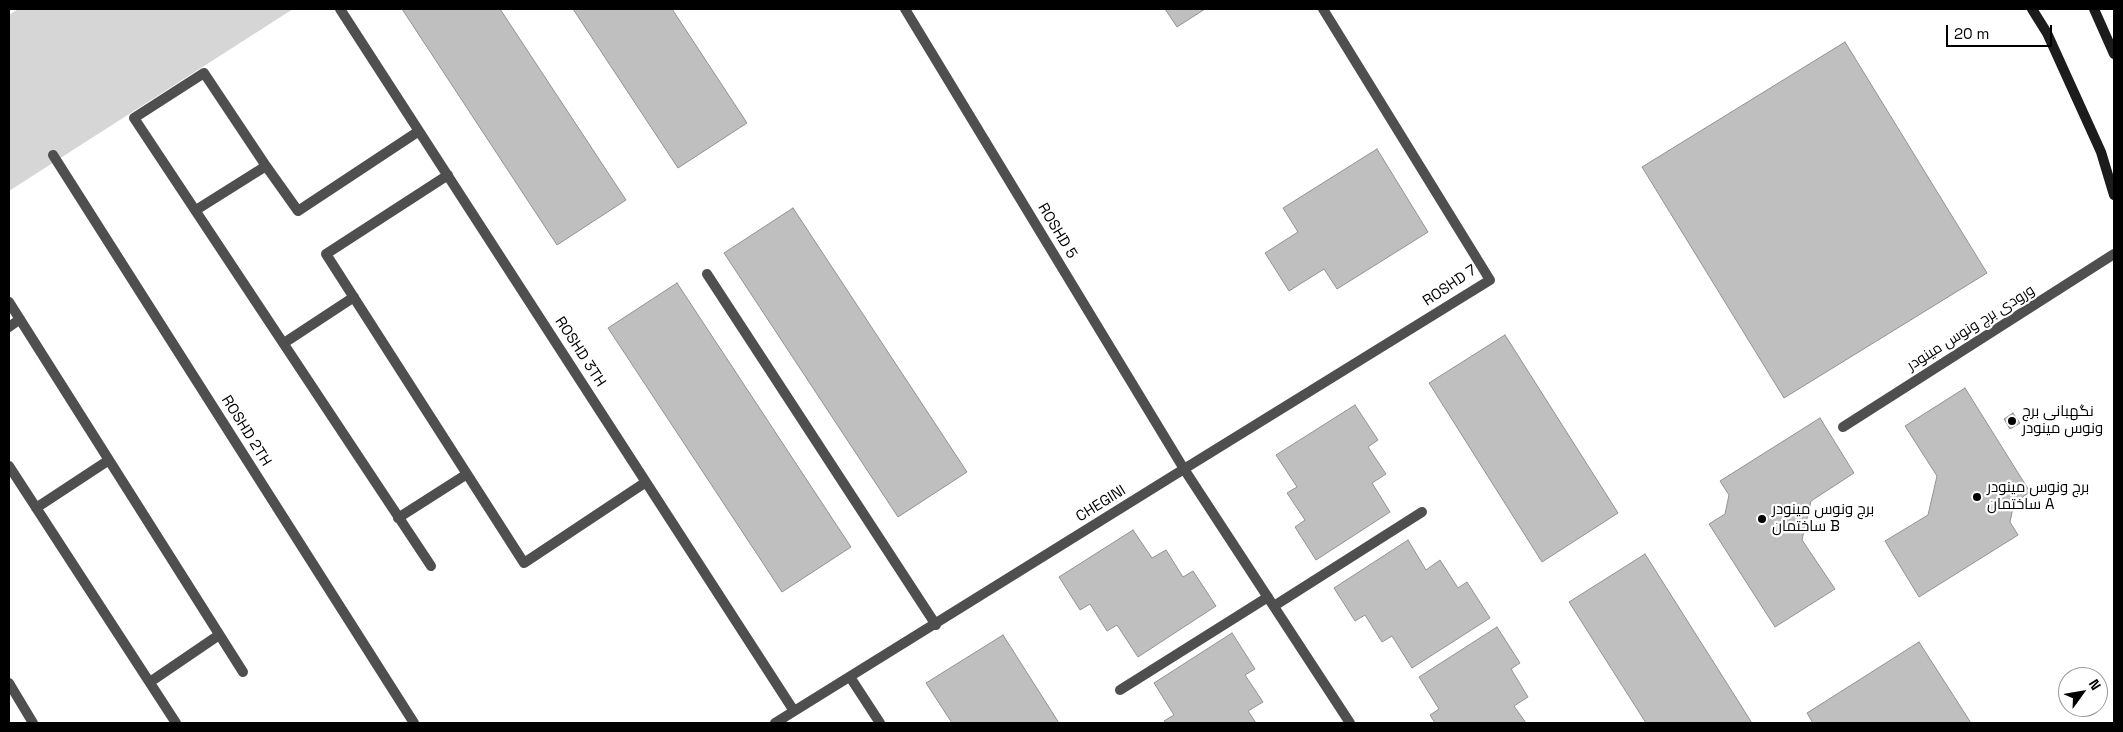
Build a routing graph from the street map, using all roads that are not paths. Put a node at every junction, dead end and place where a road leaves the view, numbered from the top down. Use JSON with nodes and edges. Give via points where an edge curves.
{"nodes":[{"id":1,"x":340,"y":9,"type":"edge"},
{"id":2,"x":905,"y":9,"type":"edge"},
{"id":3,"x":1323,"y":9,"type":"edge"},
{"id":4,"x":2032,"y":9,"type":"edge"},
{"id":5,"x":2094,"y":9,"type":"edge"},
{"id":6,"x":2114,"y":54,"type":"edge"},
{"id":7,"x":419,"y":131,"type":"junction"},
{"id":8,"x":53,"y":155,"type":"dead end"},
{"id":9,"x":266,"y":166,"type":"junction"},
{"id":10,"x":448,"y":175,"type":"junction"},
{"id":11,"x":2114,"y":195,"type":"edge"},
{"id":12,"x":196,"y":210,"type":"junction"},
{"id":13,"x":2114,"y":254,"type":"edge"},
{"id":14,"x":706,"y":274,"type":"dead end"},
{"id":15,"x":354,"y":297,"type":"junction"},
{"id":16,"x":9,"y":302,"type":"edge"},
{"id":17,"x":20,"y":320,"type":"junction"},
{"id":18,"x":9,"y":328,"type":"edge"},
{"id":19,"x":284,"y":343,"type":"junction"},
{"id":20,"x":1843,"y":427,"type":"dead end"},
{"id":21,"x":109,"y":460,"type":"junction"},
{"id":22,"x":9,"y":466,"type":"edge"},
{"id":23,"x":1184,"y":469,"type":"junction"},
{"id":24,"x":467,"y":474,"type":"junction"},
{"id":25,"x":646,"y":482,"type":"junction"},
{"id":26,"x":36,"y":508,"type":"junction"},
{"id":27,"x":1422,"y":512,"type":"dead end"},
{"id":28,"x":398,"y":518,"type":"junction"},
{"id":29,"x":431,"y":566,"type":"dead end"},
{"id":30,"x":1268,"y":597,"type":"junction"},
{"id":31,"x":1274,"y":606,"type":"junction"},
{"id":32,"x":936,"y":625,"type":"junction"},
{"id":33,"x":220,"y":636,"type":"junction"},
{"id":34,"x":243,"y":672,"type":"dead end"},
{"id":35,"x":850,"y":677,"type":"junction"},
{"id":36,"x":150,"y":682,"type":"junction"},
{"id":37,"x":9,"y":683,"type":"edge"},
{"id":38,"x":1120,"y":690,"type":"dead end"},
{"id":39,"x":794,"y":711,"type":"junction"},
{"id":40,"x":33,"y":723,"type":"edge"},
{"id":41,"x":176,"y":723,"type":"edge"},
{"id":42,"x":414,"y":723,"type":"edge"},
{"id":43,"x":775,"y":723,"type":"edge"},
{"id":44,"x":880,"y":723,"type":"edge"},
{"id":45,"x":1350,"y":723,"type":"edge"}],
"edges":[{"from":1,"to":7,"type":"street","name":"ROSHD 3TH"},
{"from":2,"to":23,"type":"street","name":"ROSHD 5"},
{"from":3,"to":23,"type":"street","name":"ROSHD 7","via":[[1490,280]]},
{"from":4,"to":11,"type":"main road","via":[[2047,32],[2101,152]]},
{"from":5,"to":6,"type":"main road"},
{"from":7,"to":9,"type":"street","via":[[298,211]]},
{"from":7,"to":10,"type":"street","name":"ROSHD 3TH"},
{"from":8,"to":42,"type":"street","name":"ROSHD 2TH"},
{"from":9,"to":12,"type":"street"},
{"from":9,"to":12,"type":"street","via":[[204,73],[134,118]]},
{"from":10,"to":15,"type":"street","via":[[326,254]]},
{"from":10,"to":25,"type":"street","name":"ROSHD 3TH"},
{"from":12,"to":19,"type":"street"},
{"from":13,"to":20,"type":"street","name":"ورودی برج ونوس مینودر"},
{"from":14,"to":32,"type":"street"},
{"from":15,"to":19,"type":"street"},
{"from":15,"to":24,"type":"street"},
{"from":16,"to":17,"type":"street"},
{"from":17,"to":18,"type":"street"},
{"from":17,"to":21,"type":"street"},
{"from":19,"to":28,"type":"street"},
{"from":21,"to":26,"type":"street"},
{"from":21,"to":33,"type":"street"},
{"from":22,"to":26,"type":"street"},
{"from":23,"to":30,"type":"street"},
{"from":23,"to":32,"type":"street","name":"CHEGINI"},
{"from":24,"to":25,"type":"street","via":[[524,563]]},
{"from":24,"to":28,"type":"street"},
{"from":25,"to":39,"type":"street","name":"ROSHD 3TH"},
{"from":26,"to":36,"type":"street"},
{"from":27,"to":31,"type":"street"},
{"from":28,"to":29,"type":"street"},
{"from":30,"to":31,"type":"street"},
{"from":30,"to":38,"type":"street"},
{"from":31,"to":45,"type":"street"},
{"from":32,"to":35,"type":"street","name":"CHEGINI"},
{"from":33,"to":34,"type":"street"},
{"from":33,"to":36,"type":"street"},
{"from":35,"to":39,"type":"street","name":"CHEGINI"},
{"from":35,"to":44,"type":"street"},
{"from":36,"to":41,"type":"street"},
{"from":37,"to":40,"type":"street"},
{"from":39,"to":43,"type":"street","name":"CHEGINI"}]}
